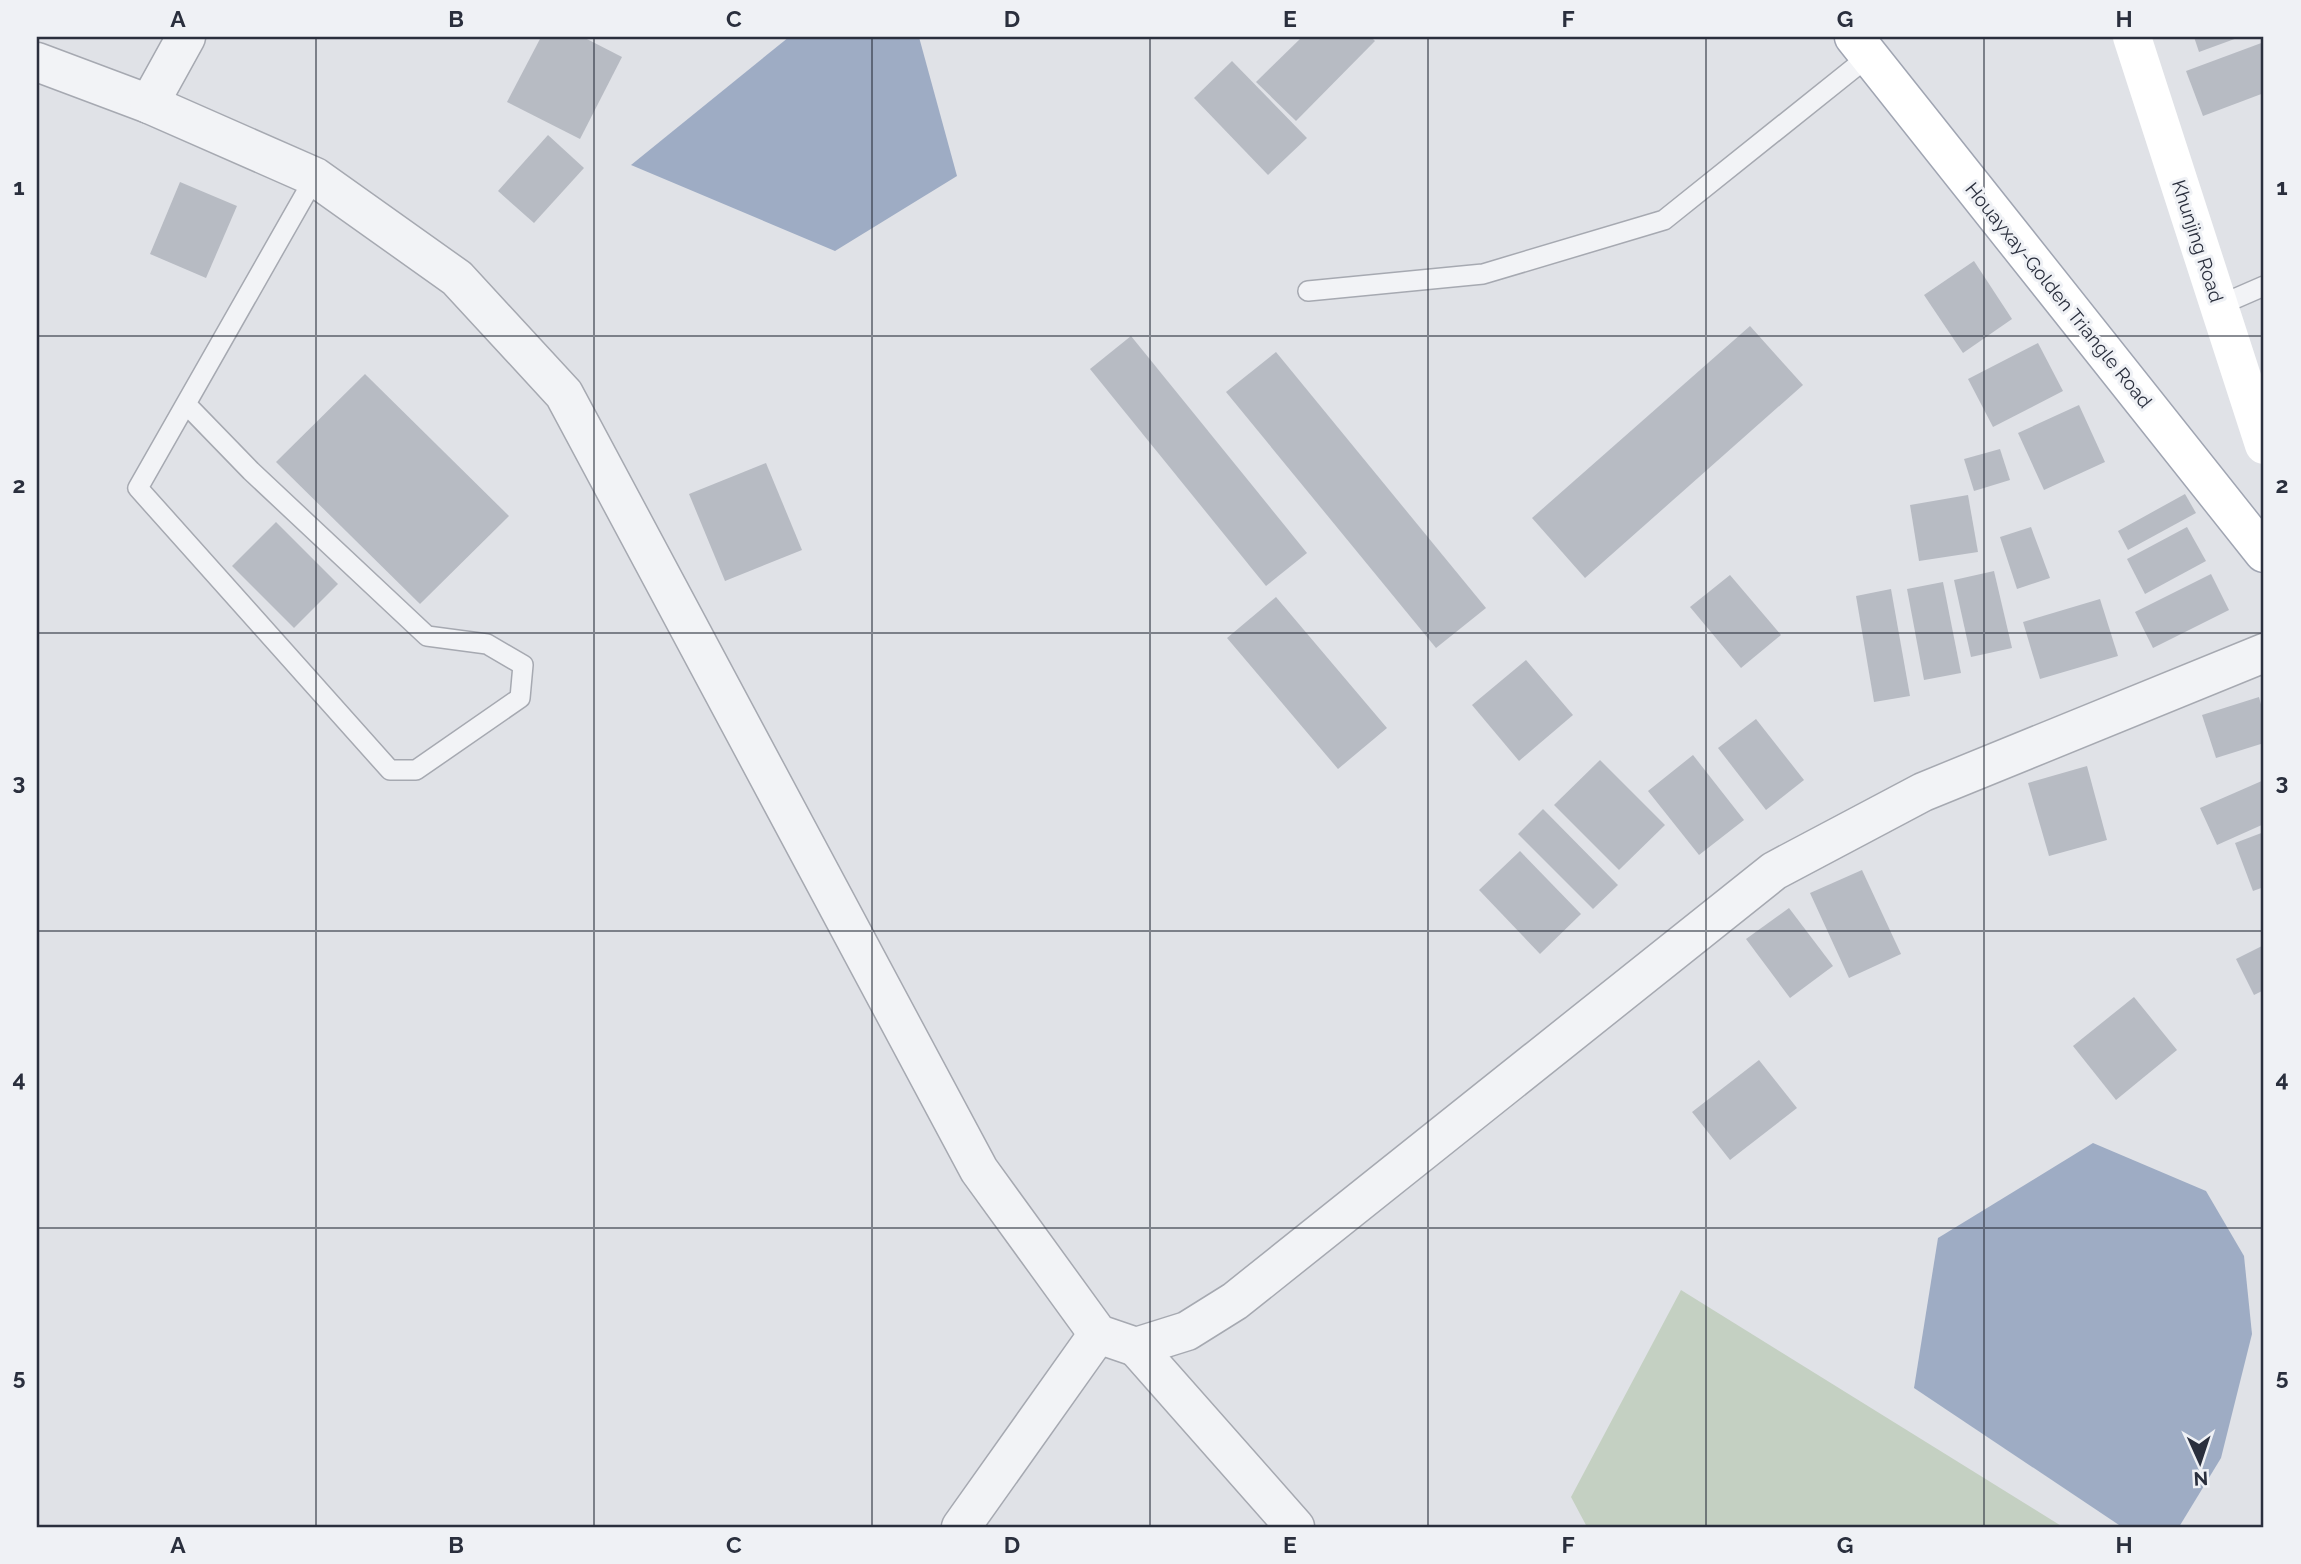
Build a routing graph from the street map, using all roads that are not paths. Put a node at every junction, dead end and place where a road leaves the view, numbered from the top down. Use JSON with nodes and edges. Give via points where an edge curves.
{"nodes":[{"id":1,"x":186,"y":37,"type":"edge"},
{"id":2,"x":2132,"y":37,"type":"edge"},
{"id":3,"x":1862,"y":47,"type":"edge"},
{"id":4,"x":37,"y":62,"type":"edge"},
{"id":5,"x":149,"y":104,"type":"junction"},
{"id":6,"x":315,"y":177,"type":"junction"},
{"id":7,"x":2264,"y":286,"type":"edge"},
{"id":8,"x":1308,"y":291,"type":"dead end"},
{"id":9,"x":2218,"y":306,"type":"junction"},
{"id":10,"x":186,"y":404,"type":"junction"},
{"id":11,"x":2264,"y":445,"type":"edge"},
{"id":12,"x":2264,"y":552,"type":"edge"},
{"id":13,"x":2264,"y":653,"type":"edge"},
{"id":14,"x":1098,"y":1334,"type":"junction"},
{"id":15,"x":1136,"y":1347,"type":"junction"},
{"id":16,"x":961,"y":1527,"type":"edge"},
{"id":17,"x":1295,"y":1527,"type":"edge"}],
"edges":[{"from":1,"to":5,"type":"street"},
{"from":2,"to":9,"type":"main road","name":"Khunjing Road"},
{"from":3,"to":8,"type":"lane","via":[[1664,220],[1482,275]]},
{"from":3,"to":12,"type":"main road","name":"Houayxay-Golden Triangle Road"},
{"from":4,"to":5,"type":"street"},
{"from":5,"to":6,"type":"street"},
{"from":6,"to":10,"type":"lane"},
{"from":6,"to":14,"type":"street","via":[[457,278],[564,394],[979,1170]]},
{"from":7,"to":9,"type":"lane"},
{"from":9,"to":11,"type":"main road","name":"Khunjing Road"},
{"from":10,"to":10,"type":"lane","via":[[138,488],[390,770],[416,770],[520,698],[523,665],[487,644],[427,636]]},
{"from":13,"to":15,"type":"street","via":[[1923,792],[1774,872],[1235,1301],[1187,1331]]},
{"from":14,"to":15,"type":"street"},
{"from":14,"to":16,"type":"street"},
{"from":15,"to":17,"type":"street"}]}
